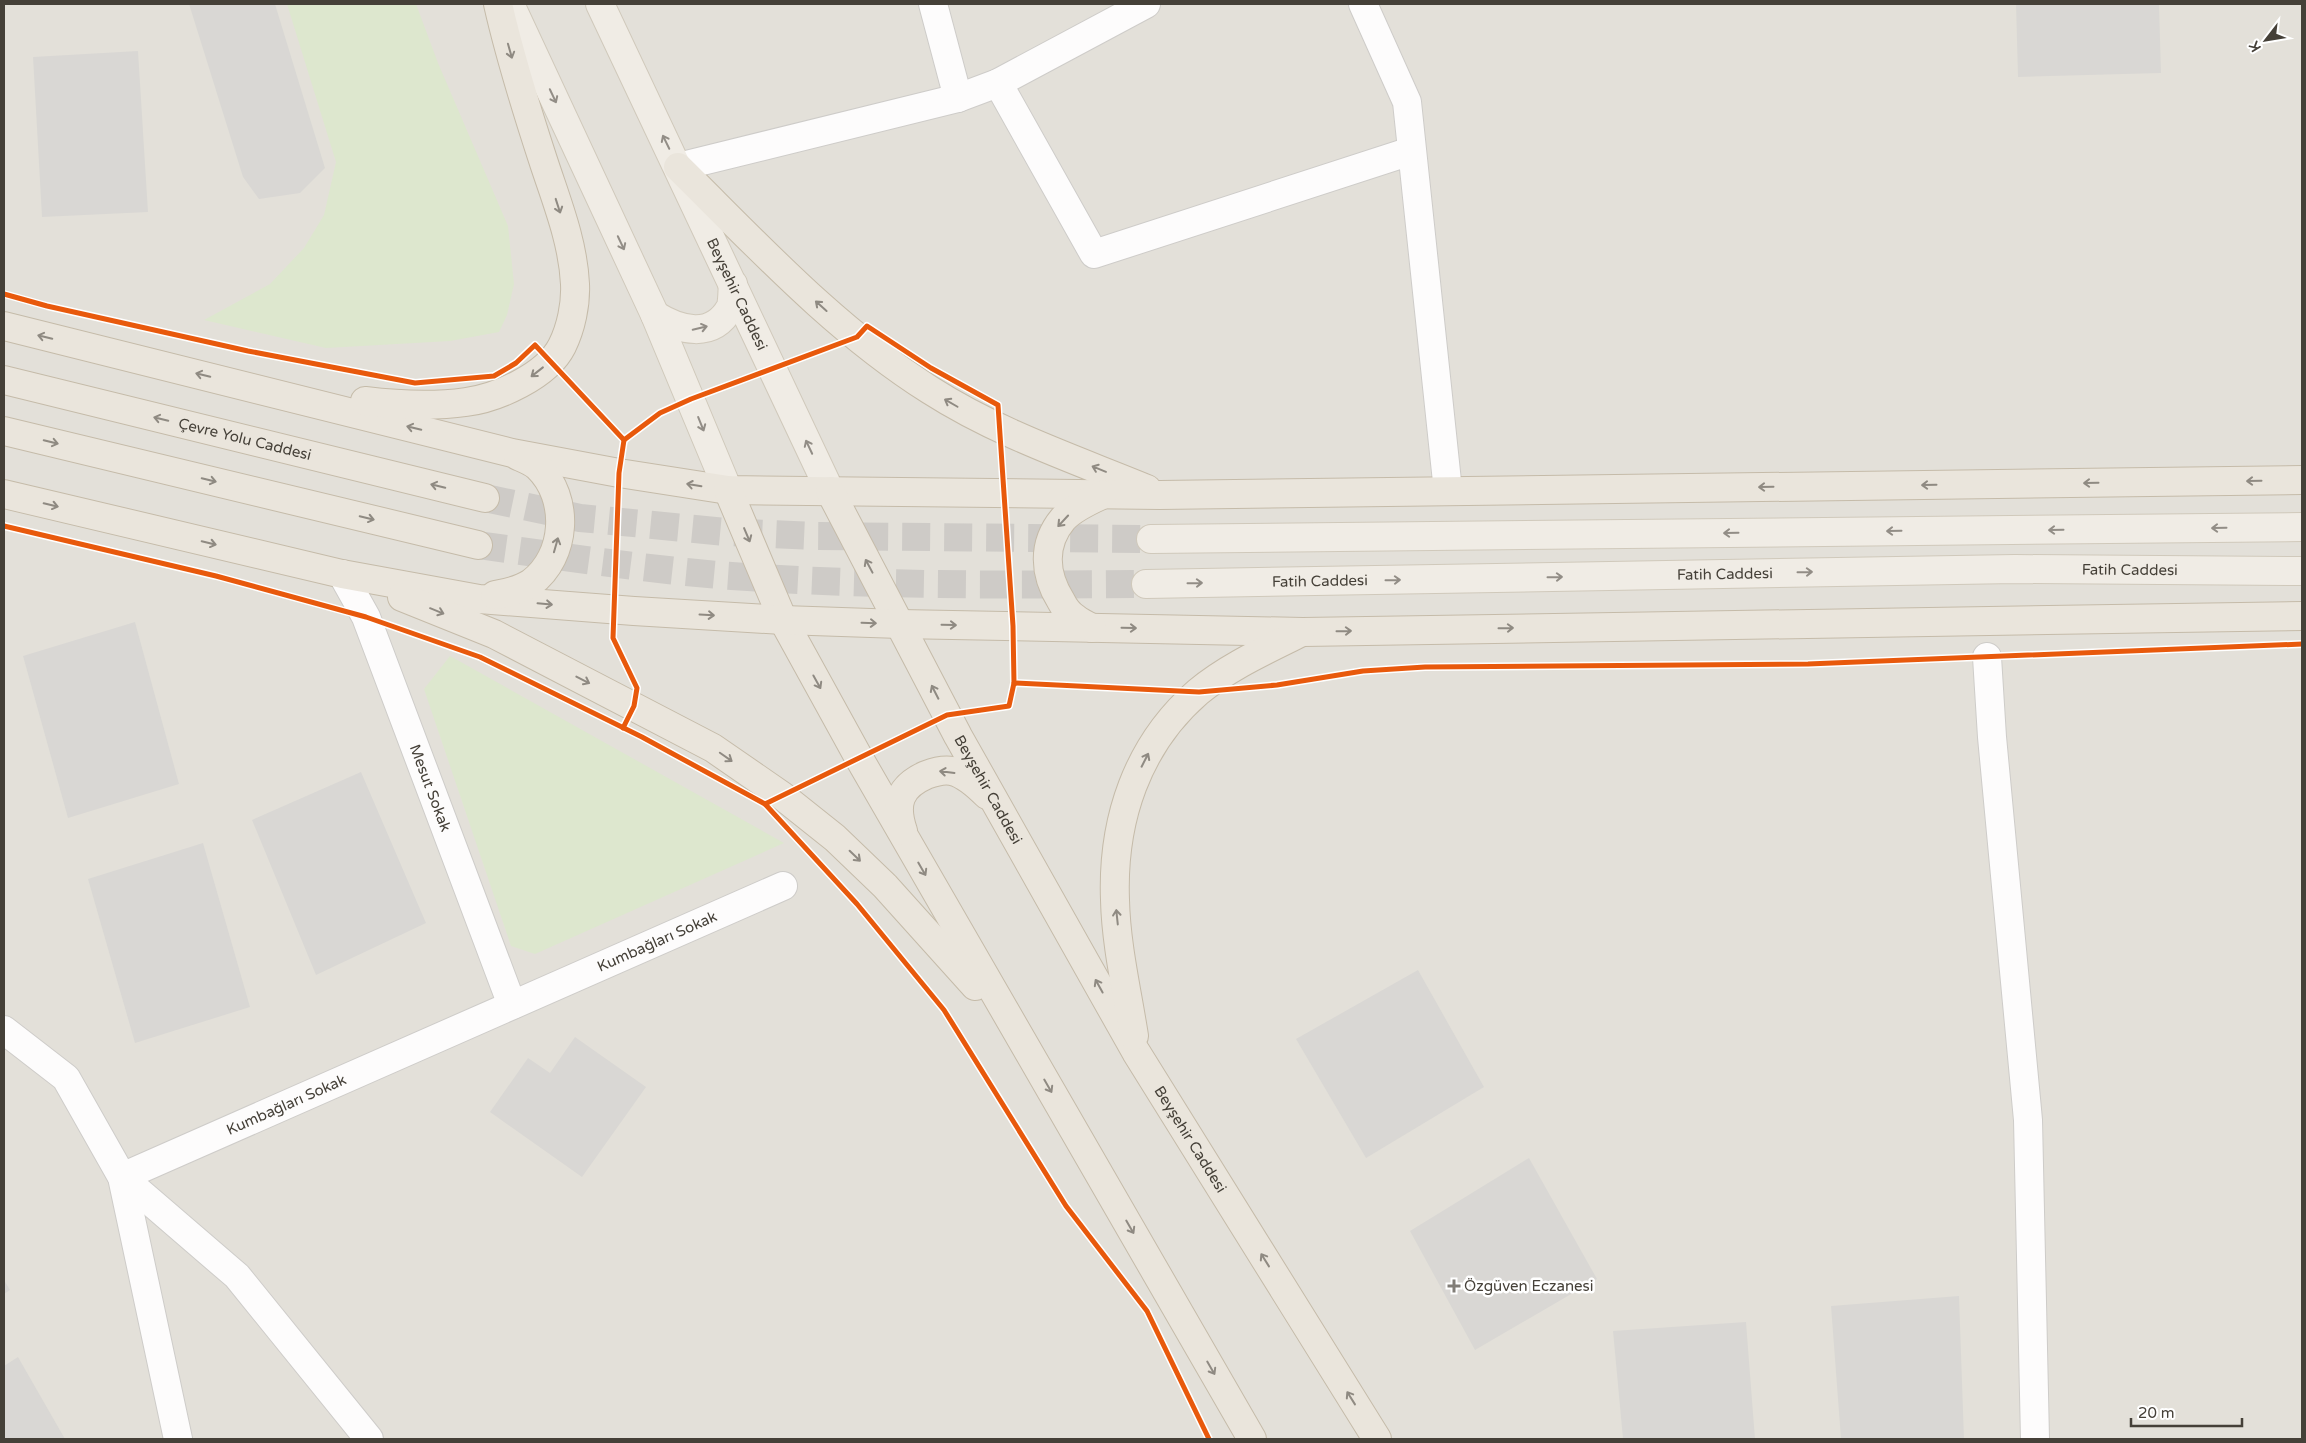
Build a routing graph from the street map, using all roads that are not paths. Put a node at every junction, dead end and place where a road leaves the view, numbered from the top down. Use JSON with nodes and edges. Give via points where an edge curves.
{"nodes":[{"id":1,"x":498,"y":4,"type":"edge"},
{"id":2,"x":510,"y":4,"type":"edge"},
{"id":3,"x":600,"y":4,"type":"edge"},
{"id":4,"x":933,"y":4,"type":"edge"},
{"id":5,"x":1363,"y":4,"type":"edge"},
{"id":6,"x":1135,"y":6,"type":"edge"},
{"id":7,"x":998,"y":83,"type":"junction"},
{"id":8,"x":958,"y":98,"type":"junction"},
{"id":9,"x":1411,"y":151,"type":"junction"},
{"id":10,"x":678,"y":167,"type":"junction"},
{"id":11,"x":733,"y":284,"type":"junction"},
{"id":12,"x":655,"y":315,"type":"junction"},
{"id":13,"x":4,"y":326,"type":"edge"},
{"id":14,"x":4,"y":380,"type":"edge"},
{"id":15,"x":250,"y":386,"type":"junction"},
{"id":16,"x":4,"y":431,"type":"edge"},
{"id":17,"x":512,"y":452,"type":"junction"},
{"id":18,"x":2302,"y":480,"type":"edge"},
{"id":19,"x":728,"y":490,"type":"junction"},
{"id":20,"x":830,"y":491,"type":"junction"},
{"id":21,"x":1448,"y":492,"type":"junction"},
{"id":22,"x":4,"y":494,"type":"edge"},
{"id":23,"x":1104,"y":494,"type":"junction"},
{"id":24,"x":1160,"y":495,"type":"junction"},
{"id":25,"x":485,"y":498,"type":"tunnel mouth"},
{"id":26,"x":2302,"y":527,"type":"edge"},
{"id":27,"x":1151,"y":539,"type":"tunnel mouth"},
{"id":28,"x":478,"y":544,"type":"tunnel mouth"},
{"id":29,"x":2302,"y":570,"type":"edge"},
{"id":30,"x":342,"y":574,"type":"junction"},
{"id":31,"x":1146,"y":584,"type":"tunnel mouth"},
{"id":32,"x":478,"y":599,"type":"junction"},
{"id":33,"x":2302,"y":616,"type":"edge"},
{"id":34,"x":783,"y":620,"type":"junction"},
{"id":35,"x":900,"y":624,"type":"junction"},
{"id":36,"x":1092,"y":628,"type":"junction"},
{"id":37,"x":1303,"y":632,"type":"junction"},
{"id":38,"x":1987,"y":657,"type":"dead end"},
{"id":39,"x":999,"y":810,"type":"junction"},
{"id":40,"x":908,"y":845,"type":"junction"},
{"id":41,"x":783,"y":886,"type":"dead end"},
{"id":42,"x":512,"y":1005,"type":"junction"},
{"id":43,"x":4,"y":1030,"type":"edge"},
{"id":44,"x":1024,"y":1044,"type":"junction"},
{"id":45,"x":1136,"y":1052,"type":"junction"},
{"id":46,"x":122,"y":1177,"type":"junction"},
{"id":47,"x":178,"y":1439,"type":"edge"},
{"id":48,"x":370,"y":1439,"type":"edge"},
{"id":49,"x":1252,"y":1439,"type":"edge"},
{"id":50,"x":1377,"y":1439,"type":"edge"},
{"id":51,"x":2036,"y":1439,"type":"edge"}],
"edges":[{"from":1,"to":15,"type":"highway","one_way":true,"via":[[522,96],[567,232],[575,284],[572,318],[561,347],[534,374],[513,388],[468,402],[399,405]]},
{"from":2,"to":12,"type":"main road","one_way":true},
{"from":10,"to":3,"type":"main road","name":"Beyşehir Caddesi","one_way":true},
{"from":4,"to":8,"type":"street"},
{"from":5,"to":9,"type":"street","via":[[1407,102]]},
{"from":6,"to":7,"type":"street"},
{"from":7,"to":8,"type":"street"},
{"from":7,"to":9,"type":"street","via":[[1094,254]]},
{"from":8,"to":10,"type":"street"},
{"from":9,"to":21,"type":"street"},
{"from":10,"to":11,"type":"main road","name":"Beyşehir Caddesi"},
{"from":24,"to":10,"type":"highway","one_way":true,"via":[[999,428],[931,392],[893,366],[823,308]]},
{"from":12,"to":11,"type":"main road","one_way":true,"via":[[671,325],[699,330],[718,322],[730,307]]},
{"from":20,"to":11,"type":"main road","name":"Beyşehir Caddesi","one_way":true},
{"from":12,"to":19,"type":"main road","one_way":true},
{"from":15,"to":13,"type":"highway","one_way":true},
{"from":25,"to":14,"type":"highway","name":"Çevre Yolu Caddesi","one_way":true},
{"from":17,"to":15,"type":"highway","one_way":true},
{"from":16,"to":28,"type":"highway","one_way":true},
{"from":19,"to":17,"type":"highway","one_way":true},
{"from":32,"to":17,"type":"highway","one_way":true,"via":[[510,592],[530,583],[542,572],[556,548],[560,518],[558,500],[550,482],[537,466]]},
{"from":18,"to":21,"type":"highway","one_way":true},
{"from":19,"to":20,"type":"highway"},
{"from":19,"to":34,"type":"highway","one_way":true},
{"from":20,"to":23,"type":"highway"},
{"from":35,"to":20,"type":"highway","name":"Beyşehir Caddesi","one_way":true},
{"from":21,"to":24,"type":"highway"},
{"from":22,"to":30,"type":"highway","one_way":true},
{"from":23,"to":24,"type":"highway"},
{"from":23,"to":36,"type":"highway","one_way":true,"via":[[1065,518],[1049,544],[1047,556],[1054,590],[1074,618]]},
{"from":26,"to":27,"type":"main road","one_way":true},
{"from":31,"to":29,"type":"main road","name":"Fatih Caddesi","one_way":true,"via":[[2015,569]]},
{"from":30,"to":32,"type":"highway"},
{"from":30,"to":42,"type":"street","name":"Mesut Sokak","via":[[366,616]]},
{"from":30,"to":44,"type":"highway","one_way":true,"via":[[494,634],[712,748],[781,795],[835,838],[885,886]]},
{"from":32,"to":34,"type":"highway","one_way":true},
{"from":37,"to":33,"type":"highway","one_way":true},
{"from":34,"to":35,"type":"highway","one_way":true},
{"from":34,"to":40,"type":"highway","one_way":true},
{"from":35,"to":36,"type":"highway","one_way":true},
{"from":39,"to":35,"type":"highway","name":"Beyşehir Caddesi","one_way":true},
{"from":36,"to":37,"type":"highway","one_way":true},
{"from":45,"to":37,"type":"highway","one_way":true,"via":[[1115,900],[1121,818],[1137,774],[1155,740],[1199,692],[1231,670]]},
{"from":38,"to":51,"type":"street","via":[[2028,1120]]},
{"from":39,"to":40,"type":"highway","one_way":true,"via":[[979,786],[952,771],[935,771],[911,782],[901,796],[897,815]]},
{"from":45,"to":39,"type":"highway","name":"Beyşehir Caddesi","one_way":true},
{"from":40,"to":44,"type":"highway","one_way":true},
{"from":41,"to":42,"type":"street","name":"Kumbağları Sokak"},
{"from":42,"to":46,"type":"street","name":"Kumbağları Sokak"},
{"from":43,"to":46,"type":"street","via":[[66,1078]]},
{"from":44,"to":49,"type":"highway","one_way":true},
{"from":50,"to":45,"type":"highway","name":"Beyşehir Caddesi","one_way":true},
{"from":46,"to":47,"type":"street"},
{"from":46,"to":48,"type":"street","via":[[237,1276]]}]}
